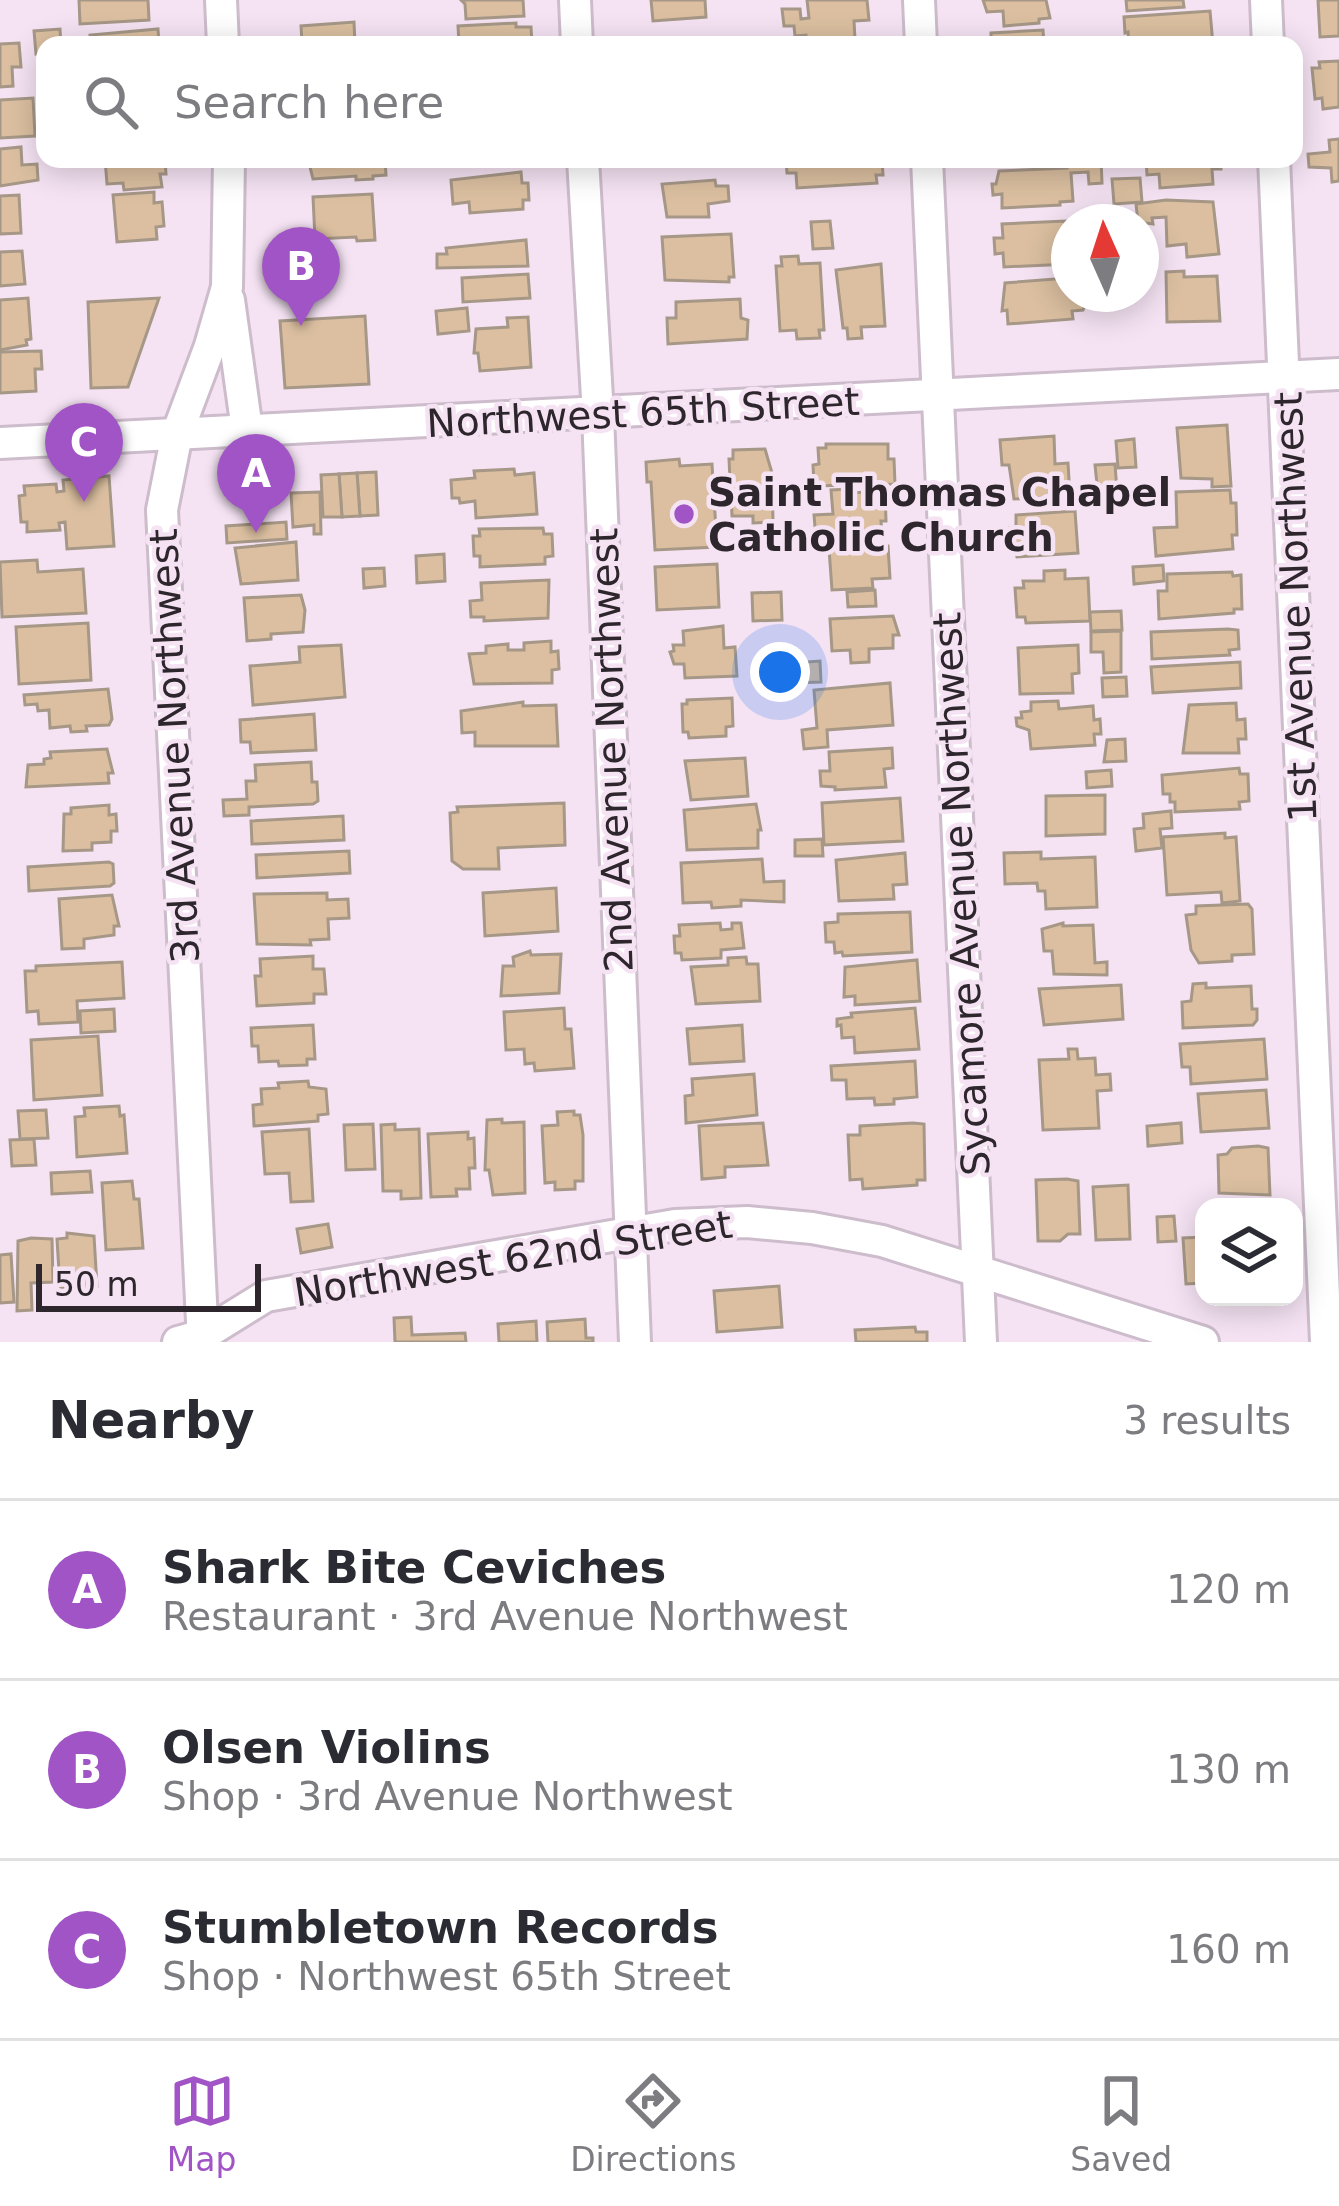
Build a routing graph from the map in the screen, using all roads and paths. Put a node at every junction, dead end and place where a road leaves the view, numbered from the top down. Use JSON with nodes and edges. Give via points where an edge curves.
{"nodes":[{"id":1,"x":221,"y":0,"type":"edge"},
{"id":2,"x":574,"y":0,"type":"edge"},
{"id":3,"x":919,"y":0,"type":"edge"},
{"id":4,"x":1266,"y":0,"type":"edge"},
{"id":5,"x":223,"y":36,"type":"edge"},
{"id":6,"x":576,"y":36,"type":"edge"},
{"id":7,"x":921,"y":36,"type":"edge"},
{"id":8,"x":1268,"y":36,"type":"edge"},
{"id":9,"x":229,"y":168,"type":"edge"},
{"id":10,"x":584,"y":168,"type":"edge"},
{"id":11,"x":927,"y":168,"type":"edge"},
{"id":12,"x":1274,"y":168,"type":"edge"},
{"id":13,"x":227,"y":287,"type":"junction"},
{"id":14,"x":1339,"y":374,"type":"edge"},
{"id":15,"x":1285,"y":377,"type":"junction"},
{"id":16,"x":938,"y":396,"type":"junction"},
{"id":17,"x":598,"y":415,"type":"junction"},
{"id":18,"x":247,"y":430,"type":"junction"},
{"id":19,"x":177,"y":434,"type":"junction"},
{"id":20,"x":0,"y":443,"type":"edge"},
{"id":21,"x":629,"y":1233,"type":"junction"},
{"id":22,"x":977,"y":1270,"type":"junction"},
{"id":23,"x":195,"y":1340,"type":"edge"},
{"id":24,"x":635,"y":1342,"type":"edge"},
{"id":25,"x":981,"y":1342,"type":"edge"},
{"id":26,"x":1203,"y":1342,"type":"edge"},
{"id":27,"x":1326,"y":1342,"type":"edge"}],
"edges":[{"from":1,"to":5,"type":"street"},
{"from":2,"to":6,"type":"street"},
{"from":3,"to":7,"type":"street"},
{"from":4,"to":8,"type":"street"},
{"from":9,"to":13,"type":"street","name":"3rd Avenue Northwest"},
{"from":10,"to":17,"type":"street","name":"2nd Avenue Northwest"},
{"from":11,"to":16,"type":"street","name":"Sycamore Avenue Northwest"},
{"from":12,"to":15,"type":"street","name":"1st Avenue Northwest"},
{"from":13,"to":18,"type":"street"},
{"from":13,"to":19,"type":"street","name":"3rd Avenue Northwest"},
{"from":14,"to":15,"type":"street","name":"Northwest 65th Street"},
{"from":15,"to":16,"type":"street","name":"Northwest 65th Street"},
{"from":15,"to":27,"type":"street","name":"1st Avenue Northwest"},
{"from":16,"to":17,"type":"street","name":"Northwest 65th Street"},
{"from":16,"to":22,"type":"street","name":"Sycamore Avenue Northwest"},
{"from":17,"to":18,"type":"street","name":"Northwest 65th Street"},
{"from":17,"to":21,"type":"street","name":"2nd Avenue Northwest"},
{"from":18,"to":19,"type":"street","name":"Northwest 65th Street"},
{"from":19,"to":20,"type":"street","name":"Northwest 65th Street"},
{"from":19,"to":23,"type":"street","name":"3rd Avenue Northwest","via":[[162,510]]},
{"from":21,"to":22,"type":"street","name":"Northwest 62nd Street","via":[[710,1222],[779,1224],[881,1240]]},
{"from":21,"to":23,"type":"street","name":"Northwest 62nd Street","via":[[266,1296]]},
{"from":21,"to":24,"type":"street","name":"2nd Avenue Northwest"},
{"from":22,"to":25,"type":"street","name":"Sycamore Avenue Northwest"},
{"from":22,"to":26,"type":"street","name":"Northwest 62nd Street"}]}
